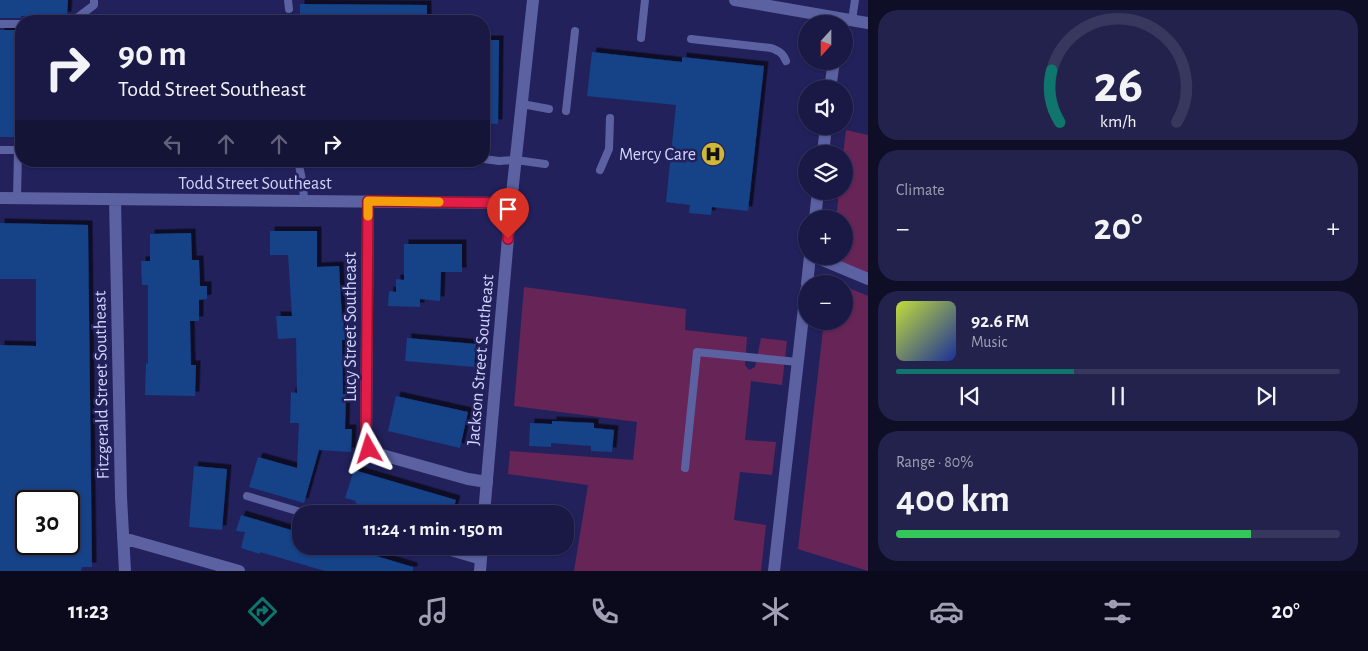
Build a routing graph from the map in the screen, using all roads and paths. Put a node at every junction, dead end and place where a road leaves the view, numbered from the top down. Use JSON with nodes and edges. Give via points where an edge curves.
{"nodes":[{"id":1,"x":94,"y":0,"type":"edge"},
{"id":2,"x":288,"y":0,"type":"edge"},
{"id":3,"x":533,"y":0,"type":"edge"},
{"id":4,"x":645,"y":0,"type":"edge"},
{"id":5,"x":735,"y":0,"type":"edge"},
{"id":6,"x":855,"y":0,"type":"edge"},
{"id":7,"x":288,"y":9,"type":"dead end"},
{"id":8,"x":81,"y":15,"type":"edge"},
{"id":9,"x":812,"y":15,"type":"edge"},
{"id":10,"x":846,"y":15,"type":"edge"},
{"id":11,"x":853,"y":22,"type":"edge"},
{"id":12,"x":868,"y":23,"type":"edge"},
{"id":13,"x":0,"y":24,"type":"edge"},
{"id":14,"x":15,"y":24,"type":"edge"},
{"id":15,"x":575,"y":31,"type":"dead end"},
{"id":16,"x":641,"y":38,"type":"dead end"},
{"id":17,"x":690,"y":39,"type":"dead end"},
{"id":18,"x":786,"y":61,"type":"dead end"},
{"id":19,"x":522,"y":104,"type":"junction"},
{"id":20,"x":549,"y":109,"type":"dead end"},
{"id":21,"x":566,"y":111,"type":"dead end"},
{"id":22,"x":610,"y":118,"type":"dead end"},
{"id":23,"x":0,"y":150,"type":"edge"},
{"id":24,"x":15,"y":150,"type":"edge"},
{"id":25,"x":490,"y":159,"type":"edge"},
{"id":26,"x":516,"y":160,"type":"junction"},
{"id":27,"x":545,"y":164,"type":"dead end"},
{"id":28,"x":19,"y":167,"type":"edge"},
{"id":29,"x":300,"y":167,"type":"edge"},
{"id":30,"x":600,"y":170,"type":"dead end"},
{"id":31,"x":0,"y":198,"type":"edge"},
{"id":32,"x":17,"y":198,"type":"junction"},
{"id":33,"x":115,"y":199,"type":"junction"},
{"id":34,"x":304,"y":201,"type":"junction"},
{"id":35,"x":368,"y":201,"type":"junction"},
{"id":36,"x":510,"y":203,"type":"junction"},
{"id":37,"x":835,"y":265,"type":"edge"},
{"id":38,"x":868,"y":278,"type":"edge"},
{"id":39,"x":802,"y":330,"type":"edge"},
{"id":40,"x":798,"y":362,"type":"junction"},
{"id":41,"x":685,"y":468,"type":"dead end"},
{"id":42,"x":487,"y":482,"type":"junction"},
{"id":43,"x":248,"y":496,"type":"dead end"},
{"id":44,"x":485,"y":505,"type":"edge"},
{"id":45,"x":292,"y":510,"type":"edge"},
{"id":46,"x":123,"y":538,"type":"junction"},
{"id":47,"x":452,"y":555,"type":"edge"},
{"id":48,"x":480,"y":566,"type":"edge"},
{"id":49,"x":125,"y":571,"type":"edge"},
{"id":50,"x":239,"y":571,"type":"edge"},
{"id":51,"x":774,"y":571,"type":"edge"}],
"edges":[{"from":1,"to":8,"type":"lane","via":[[94,5]]},
{"from":2,"to":7,"type":"lane"},
{"from":3,"to":19,"type":"street","name":"Jackson Street Southeast"},
{"from":4,"to":16,"type":"lane"},
{"from":5,"to":9,"type":"street"},
{"from":6,"to":10,"type":"lane"},
{"from":11,"to":12,"type":"street"},
{"from":13,"to":14,"type":"lane"},
{"from":15,"to":21,"type":"lane"},
{"from":17,"to":18,"type":"lane","via":[[771,48],[778,50]]},
{"from":19,"to":20,"type":"lane"},
{"from":19,"to":26,"type":"street","name":"Jackson Street Southeast"},
{"from":22,"to":30,"type":"lane","via":[[609,149]]},
{"from":23,"to":24,"type":"lane"},
{"from":25,"to":26,"type":"lane"},
{"from":26,"to":27,"type":"lane"},
{"from":26,"to":36,"type":"street","name":"Jackson Street Southeast"},
{"from":28,"to":32,"type":"lane"},
{"from":29,"to":34,"type":"lane"},
{"from":31,"to":32,"type":"street","name":"Todd Street Southeast"},
{"from":32,"to":33,"type":"street","name":"Todd Street Southeast"},
{"from":33,"to":34,"type":"street","name":"Todd Street Southeast"},
{"from":33,"to":46,"type":"street","name":"Fitzgerald Street Southeast"},
{"from":34,"to":35,"type":"street","name":"Todd Street Southeast"},
{"from":35,"to":36,"type":"street","name":"Todd Street Southeast"},
{"from":35,"to":42,"type":"street","name":"Lucy Street Southeast","via":[[366,445],[375,453]]},
{"from":36,"to":42,"type":"street","name":"Jackson Street Southeast"},
{"from":37,"to":38,"type":"street"},
{"from":39,"to":40,"type":"street"},
{"from":40,"to":41,"type":"lane","via":[[696,352]]},
{"from":40,"to":51,"type":"street"},
{"from":42,"to":44,"type":"street","name":"Jackson Street Southeast"},
{"from":43,"to":45,"type":"lane"},
{"from":46,"to":49,"type":"street","name":"Fitzgerald Street Southeast"},
{"from":46,"to":50,"type":"street"},
{"from":47,"to":48,"type":"lane"}]}
